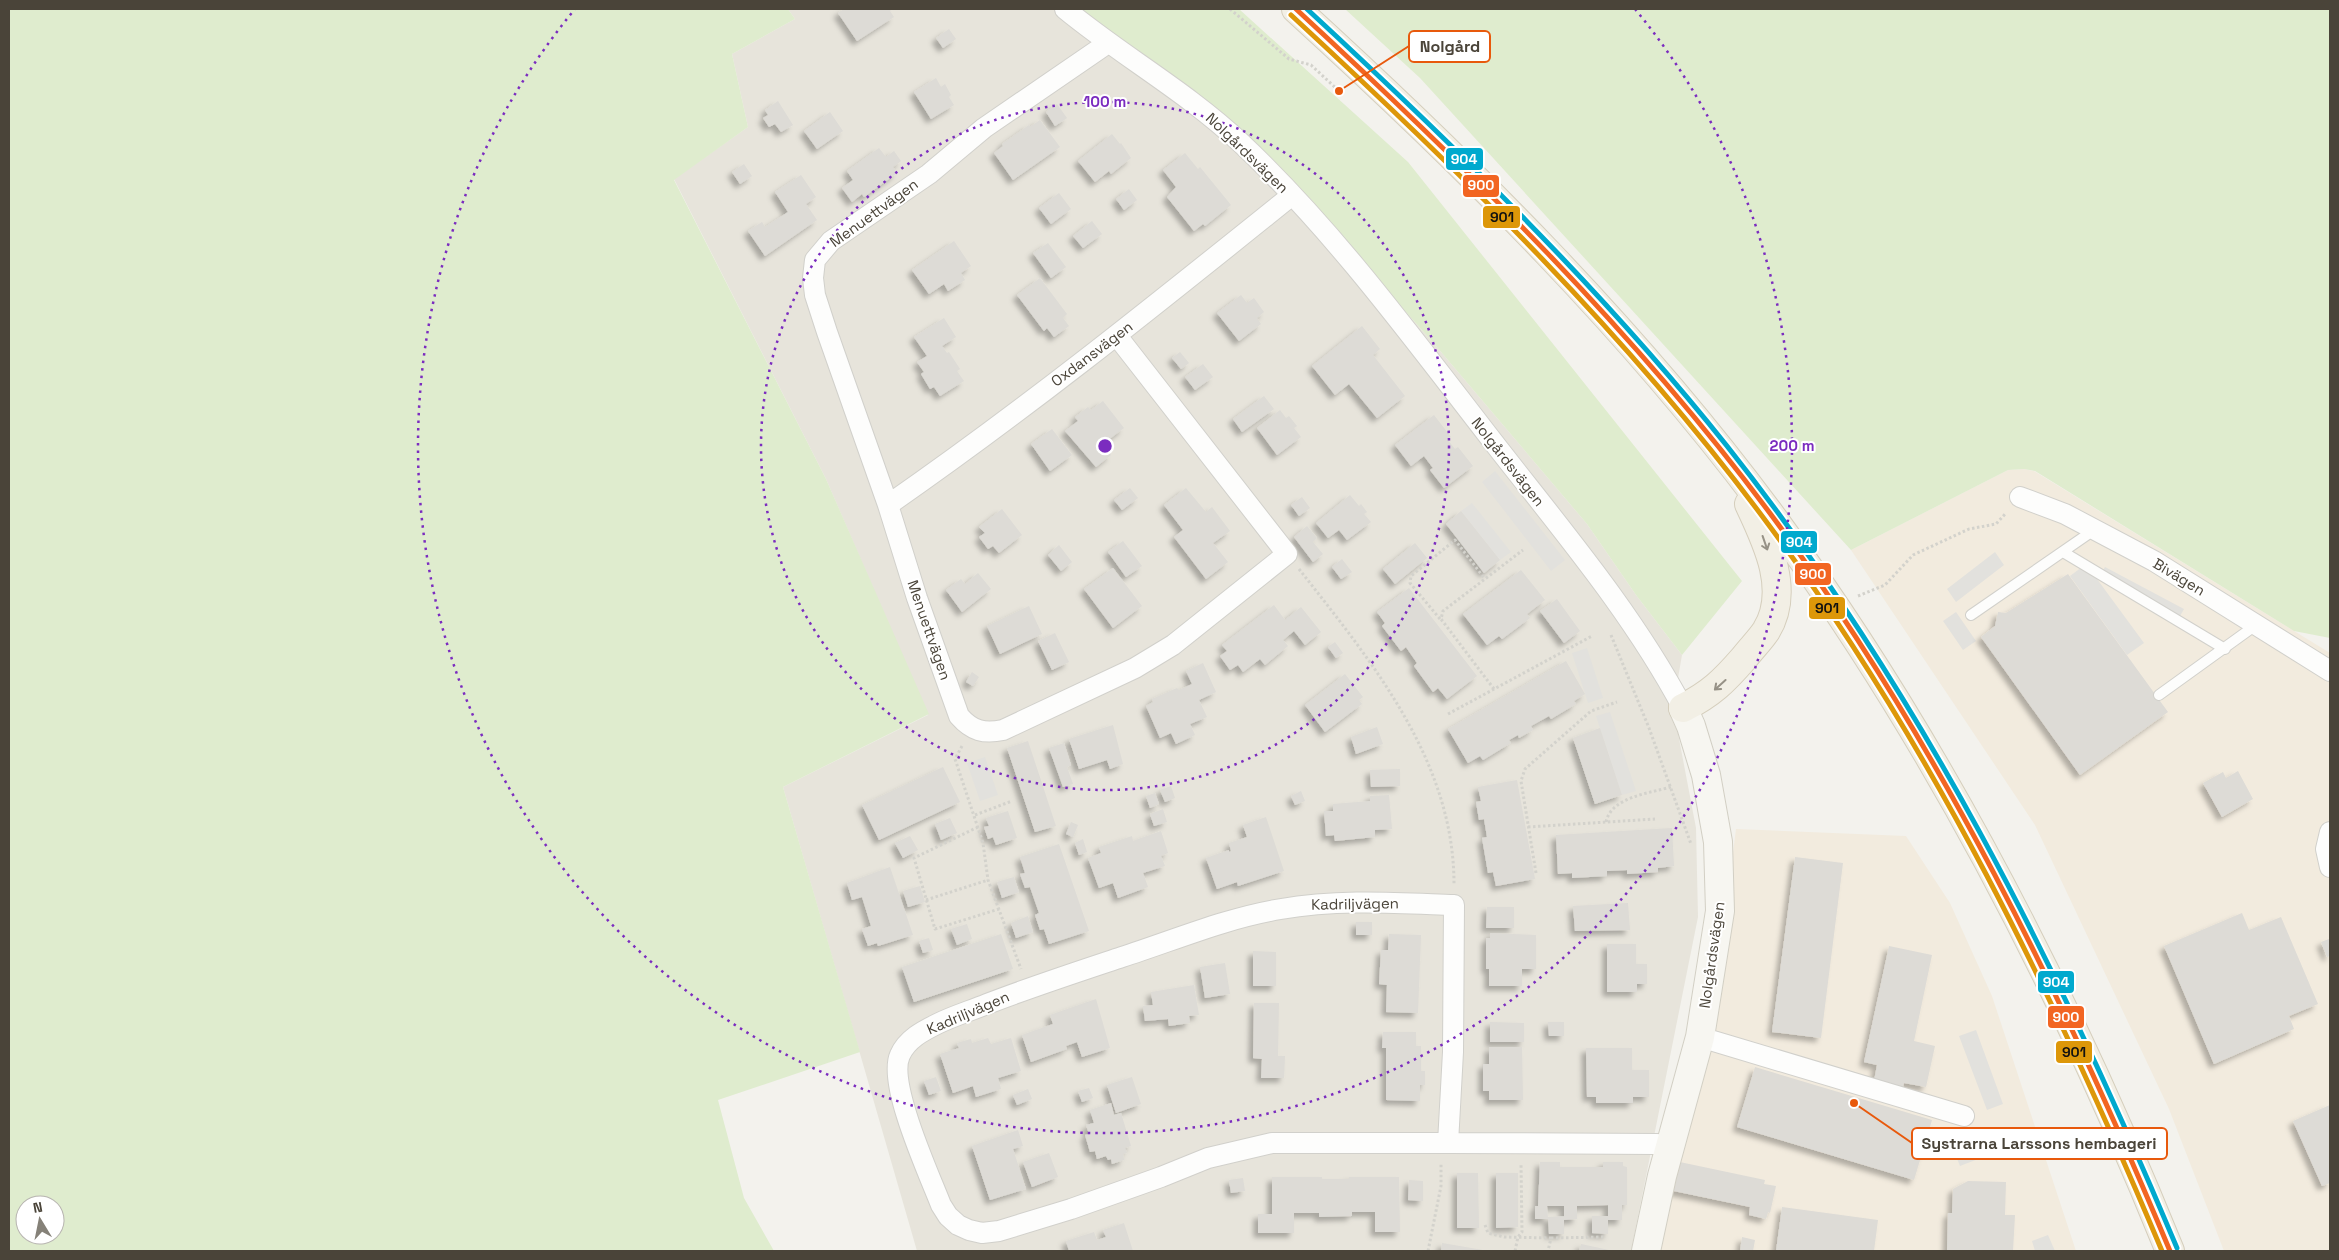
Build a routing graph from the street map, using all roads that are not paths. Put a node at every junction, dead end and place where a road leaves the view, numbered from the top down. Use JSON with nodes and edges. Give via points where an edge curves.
{"nodes":[{"id":1,"x":1065,"y":9,"type":"edge"},
{"id":2,"x":1296,"y":9,"type":"edge"},
{"id":3,"x":1108,"y":43,"type":"junction"},
{"id":4,"x":1291,"y":196,"type":"junction"},
{"id":5,"x":1117,"y":336,"type":"junction"},
{"id":6,"x":1732,"y":466,"type":"junction"},
{"id":7,"x":2020,"y":498,"type":"road end"},
{"id":8,"x":888,"y":505,"type":"junction"},
{"id":9,"x":2094,"y":530,"type":"junction"},
{"id":10,"x":2063,"y":552,"type":"junction"},
{"id":11,"x":1971,"y":615,"type":"dead end"},
{"id":12,"x":2256,"y":625,"type":"junction"},
{"id":13,"x":2225,"y":649,"type":"junction"},
{"id":14,"x":2330,"y":670,"type":"edge"},
{"id":15,"x":2159,"y":695,"type":"dead end"},
{"id":16,"x":1683,"y":708,"type":"junction"},
{"id":17,"x":2330,"y":832,"type":"edge"},
{"id":18,"x":2330,"y":867,"type":"edge"},
{"id":19,"x":1700,"y":1037,"type":"junction"},
{"id":20,"x":1964,"y":1116,"type":"dead end"},
{"id":21,"x":1448,"y":1142,"type":"junction"},
{"id":22,"x":1670,"y":1147,"type":"junction"},
{"id":23,"x":1646,"y":1251,"type":"edge"},
{"id":24,"x":2170,"y":1251,"type":"edge"}],
"edges":[{"from":1,"to":3,"type":"street","name":"Nolgårdsvägen"},
{"from":2,"to":6,"type":"main road","via":[[1500,204],[1596,304]]},
{"from":3,"to":4,"type":"street","name":"Nolgårdsvägen","via":[[1186,96],[1241,143]]},
{"from":3,"to":8,"type":"street","name":"Menuettvägen","via":[[984,128],[929,174],[831,241],[815,260],[813,278],[821,313]]},
{"from":4,"to":5,"type":"street","name":"Oxdansvägen"},
{"from":4,"to":16,"type":"street","name":"Nolgårdsvägen","via":[[1394,315],[1621,607]]},
{"from":5,"to":8,"type":"street","name":"Oxdansvägen","via":[[944,467]]},
{"from":5,"to":8,"type":"street","name":"Menuettvägen","via":[[1287,554],[1173,645],[1135,668],[1003,730],[973,729],[959,716]]},
{"from":6,"to":16,"type":"main road","one_way":true,"via":[[1772,564],[1777,586],[1775,612],[1766,631],[1724,682]]},
{"from":6,"to":24,"type":"main road","via":[[1774,520],[1883,682],[2007,897],[2062,1004]]},
{"from":7,"to":9,"type":"street","name":"Bivägen","via":[[2066,514]]},
{"from":9,"to":10,"type":"lane"},
{"from":9,"to":12,"type":"street","name":"Bivägen","via":[[2154,561]]},
{"from":10,"to":11,"type":"lane"},
{"from":10,"to":13,"type":"lane"},
{"from":12,"to":13,"type":"lane"},
{"from":12,"to":14,"type":"street","name":"Bivägen"},
{"from":13,"to":15,"type":"lane"},
{"from":16,"to":19,"type":"street","name":"Nolgårdsvägen","via":[[1706,776],[1720,870],[1720,911]]},
{"from":17,"to":18,"type":"street","via":[[2326,849]]},
{"from":19,"to":20,"type":"street"},
{"from":19,"to":22,"type":"street","name":"Nolgårdsvägen"},
{"from":21,"to":21,"type":"street","name":"Kadriljvägen","via":[[1454,905],[1367,902],[1308,905],[1201,928],[1140,952],[1028,988],[939,1023],[907,1044],[897,1064],[904,1106],[941,1206],[958,1225],[982,1233],[1071,1209],[1208,1158],[1272,1143]]},
{"from":21,"to":22,"type":"street","name":"Kadriljvägen","via":[[1657,1144]]},
{"from":22,"to":23,"type":"street","name":"Nolgårdsvägen"}]}
